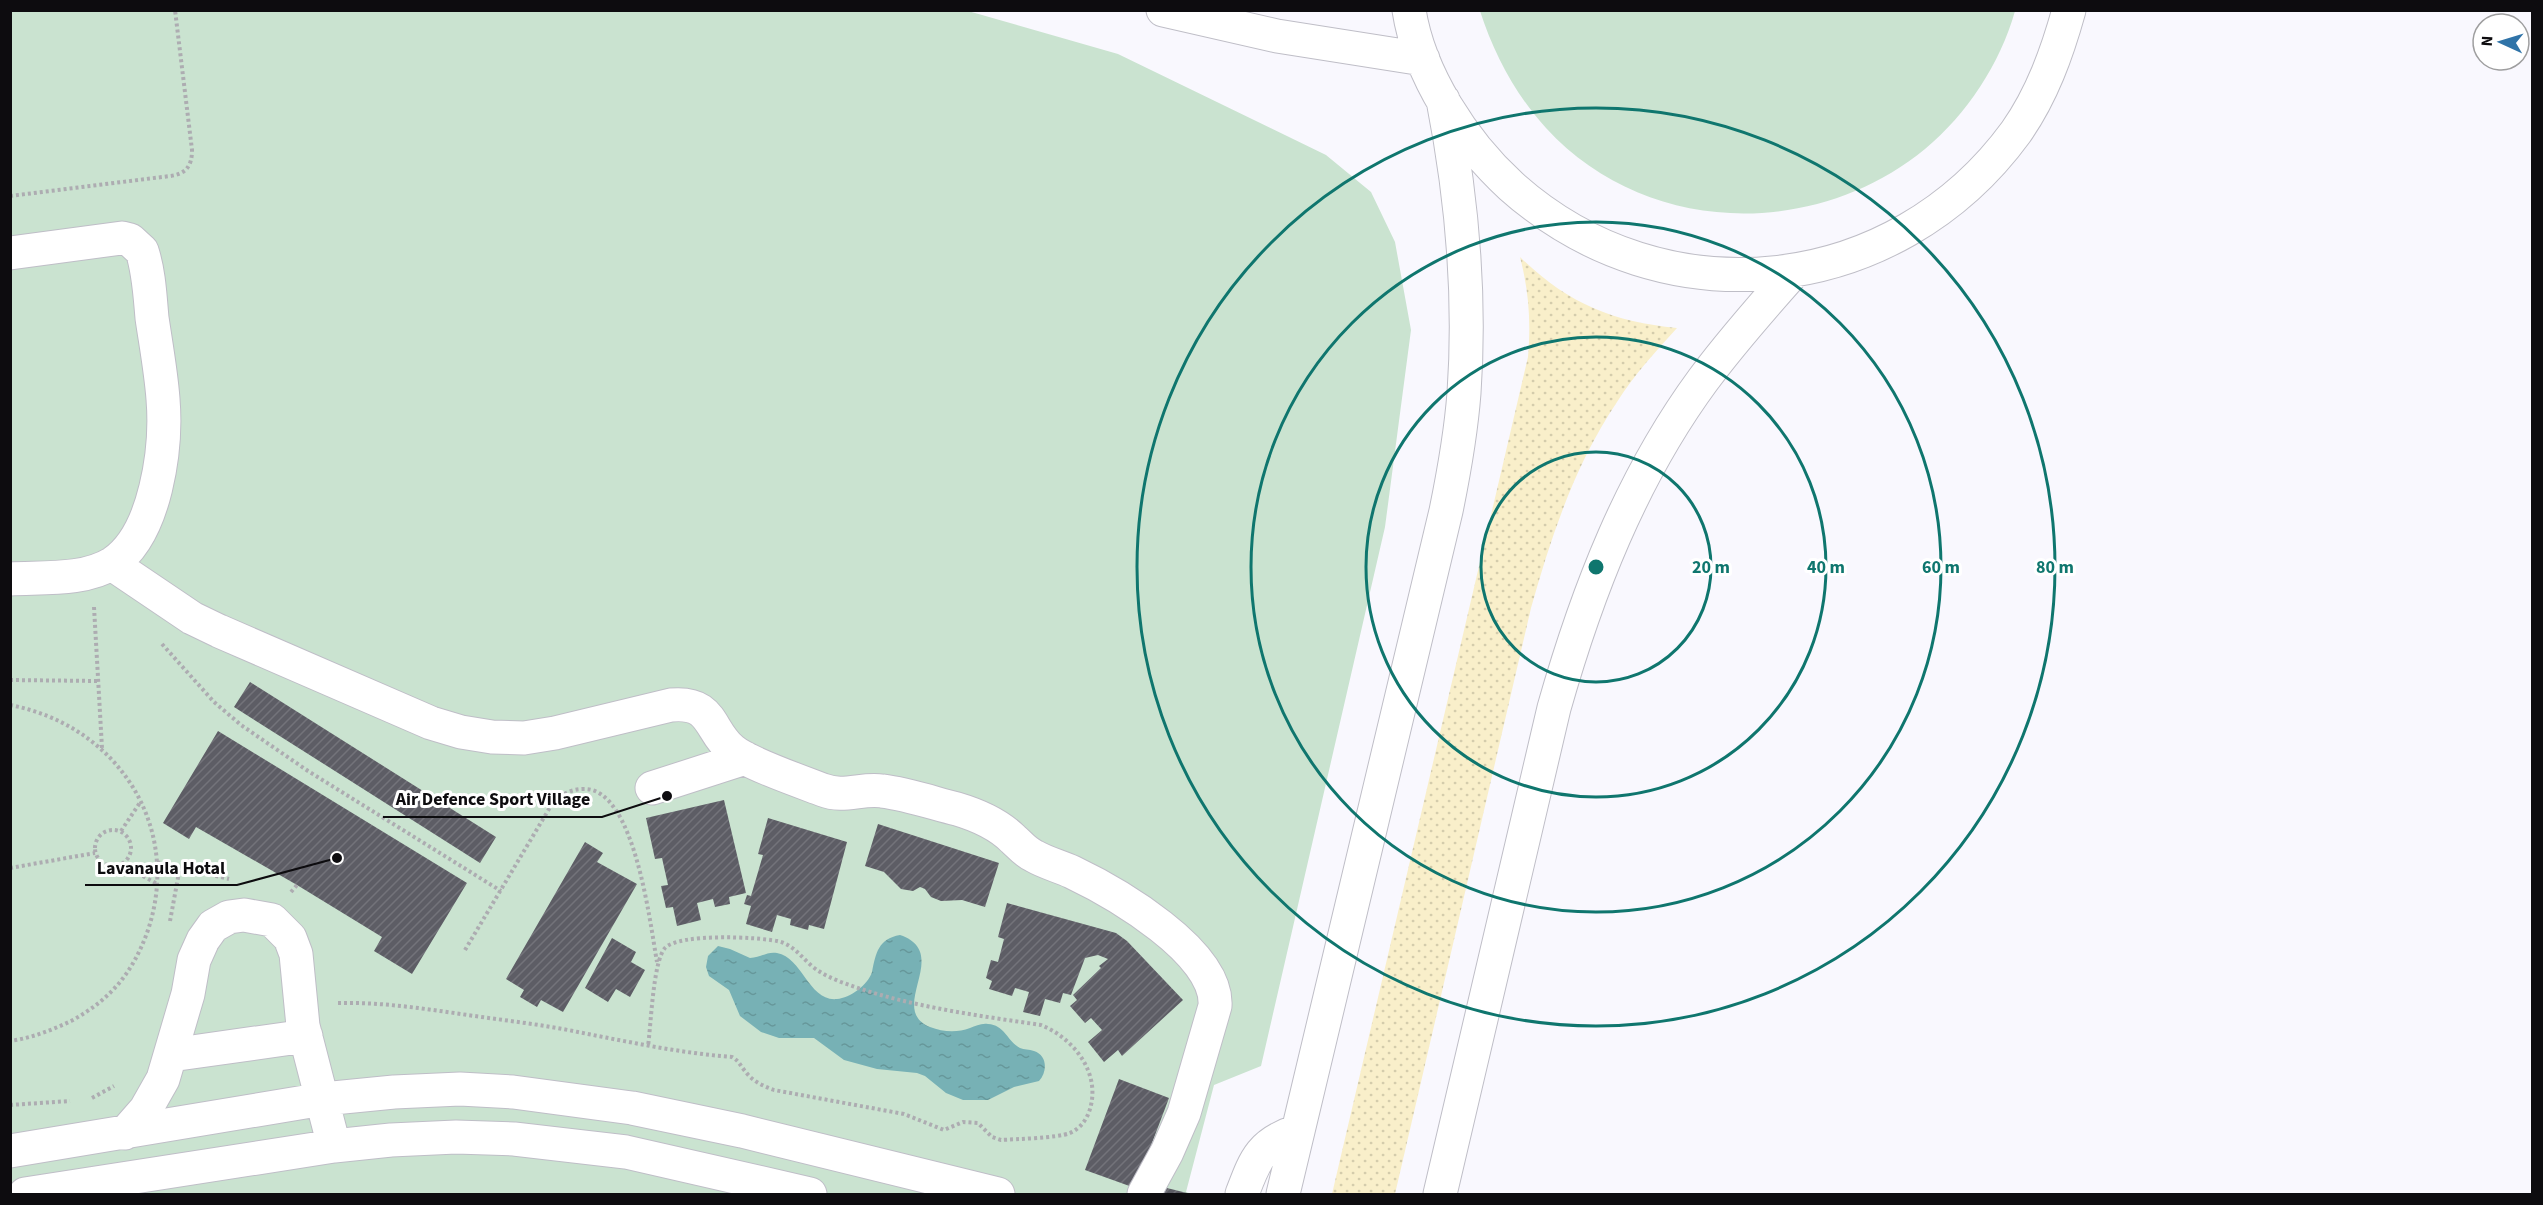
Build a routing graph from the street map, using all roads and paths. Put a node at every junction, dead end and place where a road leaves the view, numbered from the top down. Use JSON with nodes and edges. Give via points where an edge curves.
{"nodes":[{"id":1,"x":175,"y":10,"type":"edge"},
{"id":2,"x":1162,"y":10,"type":"edge"},
{"id":3,"x":1409,"y":10,"type":"edge"},
{"id":4,"x":2069,"y":10,"type":"edge"},
{"id":5,"x":1423,"y":59,"type":"junction"},
{"id":6,"x":1443,"y":100,"type":"junction"},
{"id":7,"x":10,"y":196,"type":"edge"},
{"id":8,"x":10,"y":253,"type":"edge"},
{"id":9,"x":1794,"y":271,"type":"junction"},
{"id":10,"x":102,"y":568,"type":"junction"},
{"id":11,"x":10,"y":579,"type":"edge"},
{"id":12,"x":158,"y":639,"type":"dead end"},
{"id":13,"x":10,"y":680,"type":"edge"},
{"id":14,"x":98,"y":681,"type":"junction"},
{"id":15,"x":10,"y":705,"type":"edge"},
{"id":16,"x":102,"y":748,"type":"junction"},
{"id":17,"x":745,"y":758,"type":"junction"},
{"id":18,"x":652,"y":788,"type":"dead end"},
{"id":19,"x":141,"y":801,"type":"junction"},
{"id":20,"x":121,"y":831,"type":"junction"},
{"id":21,"x":95,"y":853,"type":"junction"},
{"id":22,"x":157,"y":862,"type":"junction"},
{"id":23,"x":122,"y":864,"type":"junction"},
{"id":24,"x":180,"y":867,"type":"junction"},
{"id":25,"x":10,"y":868,"type":"edge"},
{"id":26,"x":237,"y":881,"type":"dead end"},
{"id":27,"x":158,"y":884,"type":"junction"},
{"id":28,"x":501,"y":891,"type":"junction"},
{"id":29,"x":169,"y":929,"type":"dead end"},
{"id":30,"x":465,"y":950,"type":"dead end"},
{"id":31,"x":657,"y":964,"type":"junction"},
{"id":32,"x":299,"y":1004,"type":"junction"},
{"id":33,"x":306,"y":1036,"type":"junction"},
{"id":34,"x":10,"y":1041,"type":"edge"},
{"id":35,"x":648,"y":1046,"type":"junction"},
{"id":36,"x":171,"y":1055,"type":"junction"},
{"id":37,"x":117,"y":1084,"type":"dead end"},
{"id":38,"x":88,"y":1098,"type":"dead end"},
{"id":39,"x":323,"y":1099,"type":"junction"},
{"id":40,"x":72,"y":1101,"type":"dead end"},
{"id":41,"x":10,"y":1105,"type":"edge"},
{"id":42,"x":1298,"y":1131,"type":"junction"},
{"id":43,"x":125,"y":1133,"type":"junction"},
{"id":44,"x":334,"y":1146,"type":"junction"},
{"id":45,"x":10,"y":1151,"type":"edge"},
{"id":46,"x":25,"y":1194,"type":"edge"},
{"id":47,"x":810,"y":1194,"type":"edge"},
{"id":48,"x":998,"y":1194,"type":"edge"},
{"id":49,"x":1144,"y":1194,"type":"edge"},
{"id":50,"x":1242,"y":1194,"type":"edge"},
{"id":51,"x":1283,"y":1194,"type":"edge"},
{"id":52,"x":1440,"y":1194,"type":"edge"}],
"edges":[{"from":1,"to":7,"type":"path","via":[[192,150],[188,168],[180,175]]},
{"from":2,"to":5,"type":"street","via":[[1287,38]]},
{"from":3,"to":5,"type":"street"},
{"from":4,"to":9,"type":"street","via":[[2039,92],[2016,131],[1988,166],[1919,224],[1837,261]]},
{"from":5,"to":6,"type":"street"},
{"from":6,"to":9,"type":"street","via":[[1467,139],[1498,174],[1532,205],[1581,236],[1656,266],[1702,274]]},
{"from":6,"to":42,"type":"street","via":[[1454,158],[1467,276],[1464,394],[1457,453]]},
{"from":8,"to":10,"type":"street","via":[[122,238],[136,245],[144,258],[164,433],[151,504],[141,529],[126,552]]},
{"from":9,"to":52,"type":"street","via":[[1702,382],[1628,505],[1598,571],[1554,708]]},
{"from":10,"to":11,"type":"street"},
{"from":10,"to":14,"type":"path"},
{"from":10,"to":17,"type":"street","via":[[243,643],[431,723],[461,732],[524,738],[681,704],[700,710],[723,742]]},
{"from":12,"to":28,"type":"path","via":[[207,695],[241,725]]},
{"from":13,"to":14,"type":"path"},
{"from":14,"to":16,"type":"path"},
{"from":15,"to":16,"type":"path","via":[[57,718]]},
{"from":16,"to":19,"type":"path"},
{"from":17,"to":18,"type":"street"},
{"from":17,"to":49,"type":"street","via":[[825,791],[891,792],[986,820],[1034,856],[1125,900],[1178,940],[1211,979],[1215,1006],[1184,1113]]},
{"from":19,"to":20,"type":"path"},
{"from":19,"to":22,"type":"path"},
{"from":20,"to":21,"type":"path","via":[[107,830],[101,834],[94,846]]},
{"from":20,"to":23,"type":"path","via":[[127,836],[131,851]]},
{"from":21,"to":23,"type":"path","via":[[103,864]]},
{"from":21,"to":25,"type":"path"},
{"from":22,"to":24,"type":"path"},
{"from":22,"to":27,"type":"path"},
{"from":23,"to":27,"type":"path"},
{"from":24,"to":26,"type":"path"},
{"from":24,"to":29,"type":"path"},
{"from":27,"to":34,"type":"path","via":[[153,916],[142,947],[105,1000],[51,1031]]},
{"from":28,"to":30,"type":"path"},
{"from":28,"to":31,"type":"path","via":[[559,796],[587,788],[601,792],[617,809],[633,850]]},
{"from":31,"to":35,"type":"path"},
{"from":31,"to":35,"type":"path","via":[[663,949],[675,942],[764,939],[784,943],[826,976],[859,988],[914,1005],[1053,1030],[1084,1061],[1092,1092],[1088,1117],[1069,1133],[1001,1140],[978,1123],[963,1122],[944,1131],[904,1114],[774,1090],[754,1081],[732,1057]]},
{"from":32,"to":33,"type":"street"},
{"from":32,"to":35,"type":"path","via":[[358,1002],[435,1010]]},
{"from":32,"to":36,"type":"street","via":[[296,954],[290,938],[272,920],[229,917],[213,926],[194,960]]},
{"from":33,"to":36,"type":"street"},
{"from":33,"to":39,"type":"street"},
{"from":36,"to":43,"type":"street","via":[[156,1094]]},
{"from":37,"to":38,"type":"path"},
{"from":39,"to":43,"type":"street"},
{"from":39,"to":44,"type":"street"},
{"from":39,"to":48,"type":"street","via":[[460,1089],[576,1099],[719,1126]]},
{"from":40,"to":41,"type":"path"},
{"from":42,"to":50,"type":"street","via":[[1265,1148],[1253,1163]]},
{"from":42,"to":51,"type":"street"},
{"from":43,"to":45,"type":"street"},
{"from":44,"to":46,"type":"street"},
{"from":44,"to":47,"type":"street","via":[[456,1137],[573,1144],[671,1161]]}]}
